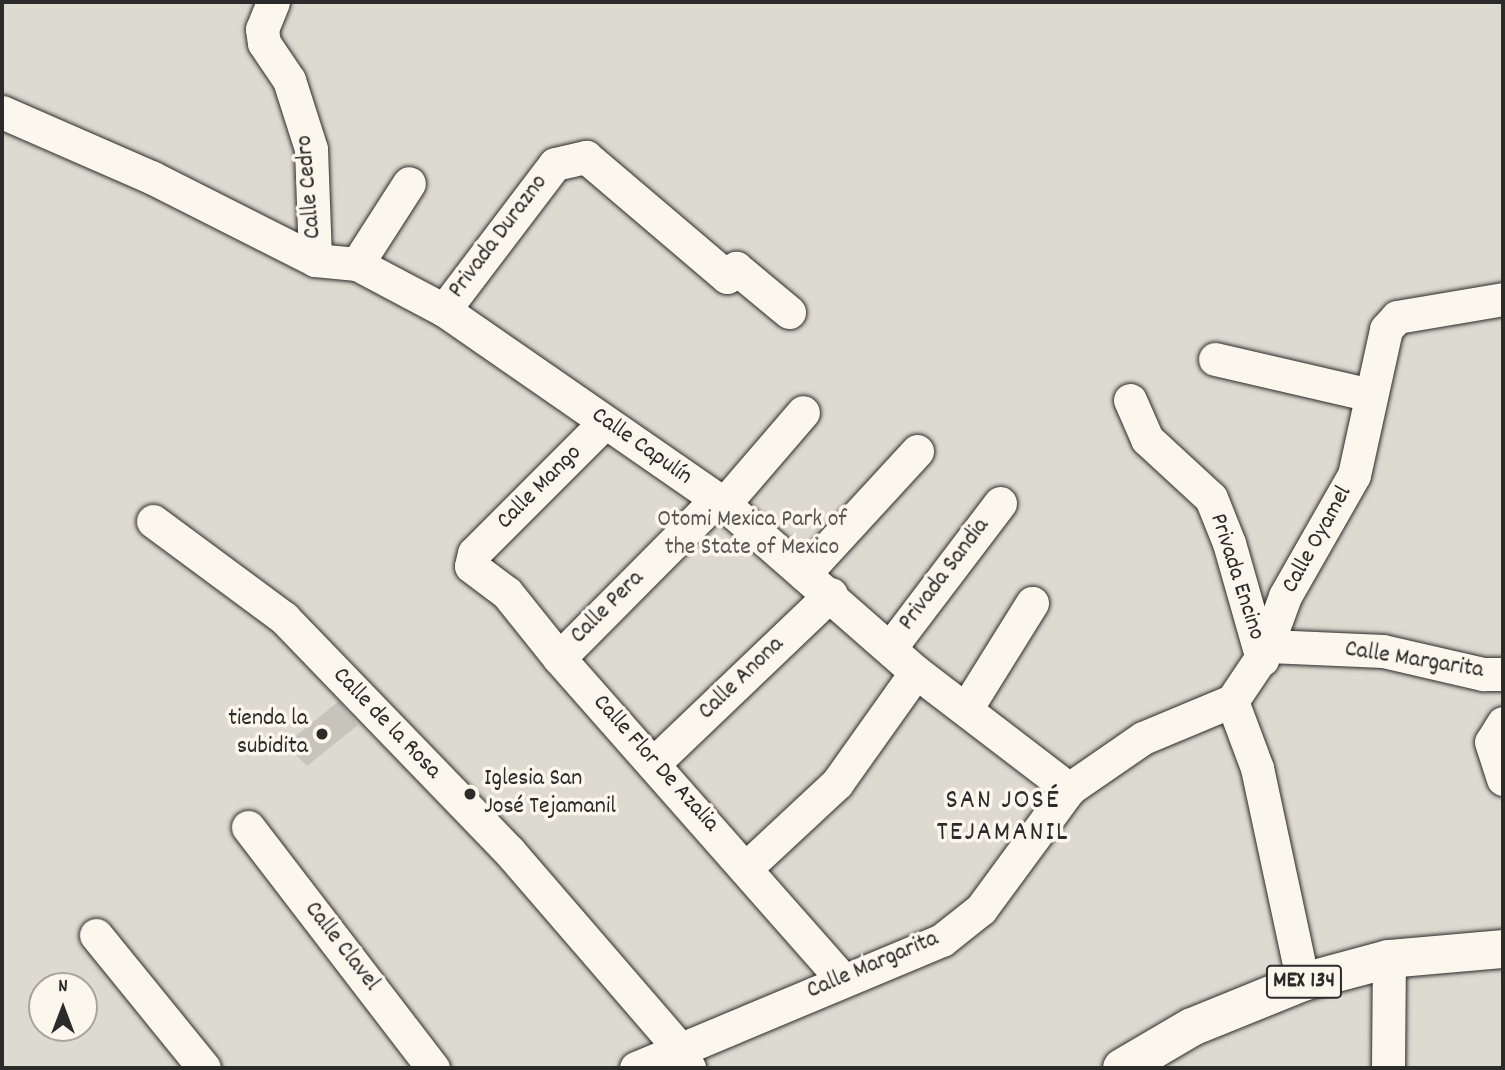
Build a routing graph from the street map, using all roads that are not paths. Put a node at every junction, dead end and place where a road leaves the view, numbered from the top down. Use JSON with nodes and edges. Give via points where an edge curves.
{"nodes":[{"id":1,"x":273,"y":2,"type":"edge"},
{"id":2,"x":2,"y":112,"type":"edge"},
{"id":3,"x":409,"y":183,"type":"dead end"},
{"id":4,"x":315,"y":260,"type":"junction"},
{"id":5,"x":357,"y":264,"type":"junction"},
{"id":6,"x":1503,"y":299,"type":"edge"},
{"id":7,"x":444,"y":310,"type":"junction"},
{"id":8,"x":789,"y":312,"type":"dead end"},
{"id":9,"x":1215,"y":359,"type":"dead end"},
{"id":10,"x":1371,"y":395,"type":"junction"},
{"id":11,"x":1130,"y":400,"type":"dead end"},
{"id":12,"x":803,"y":412,"type":"dead end"},
{"id":13,"x":605,"y":422,"type":"junction"},
{"id":14,"x":917,"y":451,"type":"dead end"},
{"id":15,"x":720,"y":502,"type":"junction"},
{"id":16,"x":1000,"y":503,"type":"dead end"},
{"id":17,"x":153,"y":521,"type":"dead end"},
{"id":18,"x":474,"y":553,"type":"joint"},
{"id":19,"x":804,"y":574,"type":"junction"},
{"id":20,"x":831,"y":594,"type":"junction"},
{"id":21,"x":1032,"y":603,"type":"dead end"},
{"id":22,"x":890,"y":648,"type":"junction"},
{"id":23,"x":559,"y":658,"type":"junction"},
{"id":24,"x":1262,"y":659,"type":"junction"},
{"id":25,"x":916,"y":672,"type":"junction"},
{"id":26,"x":1503,"y":674,"type":"edge"},
{"id":27,"x":1232,"y":701,"type":"junction"},
{"id":28,"x":966,"y":709,"type":"junction"},
{"id":29,"x":1503,"y":723,"type":"edge"},
{"id":30,"x":653,"y":764,"type":"junction"},
{"id":31,"x":1503,"y":779,"type":"edge"},
{"id":32,"x":1069,"y":789,"type":"junction"},
{"id":33,"x":248,"y":827,"type":"dead end"},
{"id":34,"x":747,"y":867,"type":"junction"},
{"id":35,"x":96,"y":935,"type":"dead end"},
{"id":36,"x":1503,"y":949,"type":"edge"},
{"id":37,"x":1389,"y":959,"type":"junction"},
{"id":38,"x":842,"y":979,"type":"junction"},
{"id":39,"x":1303,"y":982,"type":"junction"},
{"id":40,"x":683,"y":1058,"type":"edge"},
{"id":41,"x":204,"y":1068,"type":"edge"},
{"id":42,"x":433,"y":1068,"type":"edge"},
{"id":43,"x":636,"y":1068,"type":"edge"},
{"id":44,"x":1122,"y":1068,"type":"edge"},
{"id":45,"x":1388,"y":1068,"type":"edge"}],
"edges":[{"from":1,"to":4,"type":"street","name":"Calle Cedro","via":[[262,29],[264,43],[289,80],[311,149]]},
{"from":2,"to":4,"type":"street","via":[[151,177]]},
{"from":3,"to":5,"type":"street"},
{"from":4,"to":5,"type":"street","name":"Calle Capulín"},
{"from":5,"to":7,"type":"street","name":"Calle Capulín"},
{"from":6,"to":10,"type":"street","name":"Calle Oyamel","via":[[1397,317],[1386,330]]},
{"from":7,"to":8,"type":"street","name":"Privada Durazno","via":[[555,164],[586,157],[727,277],[736,268]]},
{"from":7,"to":13,"type":"street","name":"Calle Capulín"},
{"from":9,"to":10,"type":"street"},
{"from":10,"to":24,"type":"street","name":"Calle Oyamel","via":[[1354,475],[1285,596]]},
{"from":11,"to":24,"type":"street","name":"Privada Encino","via":[[1147,439],[1211,498],[1229,543]]},
{"from":12,"to":15,"type":"street","name":"Calle Pera"},
{"from":13,"to":15,"type":"street","name":"Calle Capulín"},
{"from":13,"to":18,"type":"street","name":"Calle Mango"},
{"from":14,"to":19,"type":"street"},
{"from":15,"to":19,"type":"street","name":"Calle Capulín"},
{"from":15,"to":23,"type":"street","name":"Calle Pera"},
{"from":16,"to":22,"type":"street","name":"Privada Sandia"},
{"from":17,"to":40,"type":"street","name":"Calle de la Rosa","via":[[284,618],[509,851]]},
{"from":18,"to":23,"type":"street","name":"Calle Flor De Azalia","via":[[471,566],[507,593]]},
{"from":19,"to":20,"type":"street","name":"Calle Capulín"},
{"from":20,"to":22,"type":"street","name":"Calle Capulín"},
{"from":20,"to":30,"type":"street","name":"Calle Anona"},
{"from":21,"to":28,"type":"street"},
{"from":22,"to":25,"type":"street","name":"Calle Capulín"},
{"from":23,"to":30,"type":"street","name":"Calle Flor De Azalia"},
{"from":24,"to":26,"type":"street","name":"Calle Margarita","via":[[1269,646],[1363,649],[1483,674]]},
{"from":24,"to":27,"type":"street"},
{"from":25,"to":28,"type":"street","name":"Calle Capulín"},
{"from":25,"to":34,"type":"street","via":[[837,783]]},
{"from":27,"to":32,"type":"street","name":"Calle Margarita","via":[[1143,738]]},
{"from":27,"to":39,"type":"street","via":[[1258,768]]},
{"from":28,"to":32,"type":"street","name":"Calle Capulín"},
{"from":29,"to":31,"type":"street","via":[[1491,742]]},
{"from":30,"to":34,"type":"street","name":"Calle Flor De Azalia"},
{"from":32,"to":38,"type":"street","name":"Calle Margarita","via":[[981,909],[942,940]]},
{"from":33,"to":42,"type":"street","name":"Calle Clavel"},
{"from":34,"to":38,"type":"street","name":"Calle Flor De Azalia"},
{"from":35,"to":41,"type":"street"},
{"from":36,"to":37,"type":"main road","number":"MEX 134"},
{"from":37,"to":39,"type":"main road","number":"MEX 134"},
{"from":37,"to":45,"type":"street"},
{"from":38,"to":40,"type":"street","name":"Calle Margarita"},
{"from":39,"to":44,"type":"main road","number":"MEX 134","via":[[1192,1027]]},
{"from":40,"to":43,"type":"street","name":"Calle Margarita"}]}
